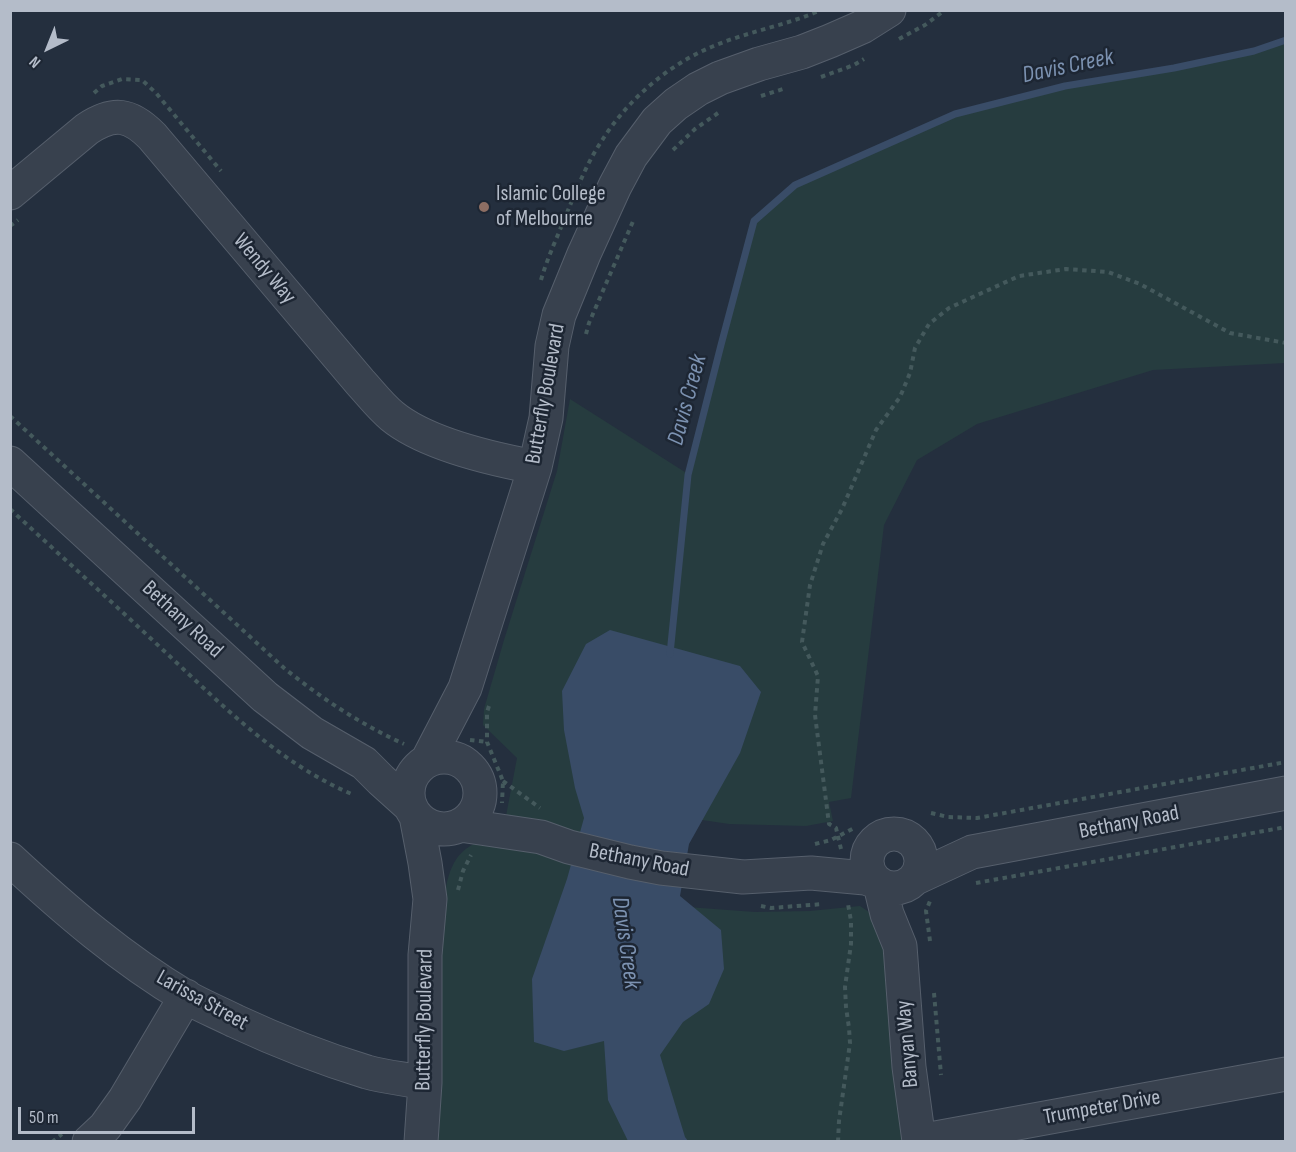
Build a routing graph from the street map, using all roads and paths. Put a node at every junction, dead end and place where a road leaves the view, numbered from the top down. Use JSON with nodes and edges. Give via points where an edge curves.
{"nodes":[{"id":1,"x":889,"y":10,"type":"edge"},
{"id":2,"x":945,"y":10,"type":"edge"},
{"id":3,"x":894,"y":43,"type":"dead end"},
{"id":4,"x":864,"y":59,"type":"dead end"},
{"id":5,"x":818,"y":79,"type":"dead end"},
{"id":6,"x":784,"y":89,"type":"dead end"},
{"id":7,"x":753,"y":99,"type":"dead end"},
{"id":8,"x":724,"y":109,"type":"dead end"},
{"id":9,"x":671,"y":152,"type":"dead end"},
{"id":10,"x":15,"y":206,"type":"edge"},
{"id":11,"x":636,"y":212,"type":"dead end"},
{"id":12,"x":10,"y":226,"type":"edge"},
{"id":13,"x":584,"y":339,"type":"dead end"},
{"id":14,"x":1286,"y":343,"type":"edge"},
{"id":15,"x":10,"y":416,"type":"edge"},
{"id":16,"x":10,"y":463,"type":"edge"},
{"id":17,"x":535,"y":467,"type":"junction"},
{"id":18,"x":10,"y":509,"type":"edge"},
{"id":19,"x":478,"y":695,"type":"junction"},
{"id":20,"x":417,"y":757,"type":"junction"},
{"id":21,"x":1286,"y":762,"type":"edge"},
{"id":22,"x":364,"y":763,"type":"junction"},
{"id":23,"x":1286,"y":793,"type":"edge"},
{"id":24,"x":358,"y":796,"type":"dead end"},
{"id":25,"x":475,"y":806,"type":"junction"},
{"id":26,"x":414,"y":811,"type":"junction"},
{"id":27,"x":932,"y":813,"type":"dead end"},
{"id":28,"x":1286,"y":827,"type":"edge"},
{"id":29,"x":910,"y":839,"type":"junction"},
{"id":30,"x":872,"y":846,"type":"joint"},
{"id":31,"x":972,"y":852,"type":"junction"},
{"id":32,"x":10,"y":860,"type":"edge"},
{"id":33,"x":862,"y":876,"type":"junction"},
{"id":34,"x":969,"y":884,"type":"dead end"},
{"id":35,"x":920,"y":886,"type":"junction"},
{"id":36,"x":444,"y":894,"type":"junction"},
{"id":37,"x":915,"y":945,"type":"junction"},
{"id":38,"x":934,"y":992,"type":"dead end"},
{"id":39,"x":186,"y":996,"type":"junction"},
{"id":40,"x":1286,"y":1074,"type":"edge"},
{"id":41,"x":941,"y":1076,"type":"dead end"},
{"id":42,"x":425,"y":1083,"type":"junction"},
{"id":43,"x":89,"y":1142,"type":"edge"},
{"id":44,"x":421,"y":1142,"type":"edge"},
{"id":45,"x":838,"y":1142,"type":"edge"},
{"id":46,"x":919,"y":1142,"type":"edge"}],
"edges":[{"from":1,"to":17,"type":"street","name":"Butterfly Boulevard","via":[[830,41],[749,67],[698,89],[675,104],[645,135],[615,186],[559,315],[552,346],[546,418]]},
{"from":2,"to":3,"type":"path"},
{"from":4,"to":5,"type":"path"},
{"from":6,"to":7,"type":"path"},
{"from":8,"to":9,"type":"path","via":[[694,129]]},
{"from":10,"to":12,"type":"path"},
{"from":10,"to":17,"type":"street","name":"Wendy Way","via":[[87,129],[115,117],[138,123],[393,417],[432,439]]},
{"from":11,"to":13,"type":"path"},
{"from":14,"to":33,"type":"path","via":[[1230,333],[1140,284],[1108,272],[1066,269],[1019,276],[949,308],[929,324],[915,348],[900,397],[876,430],[823,544],[810,585],[802,642],[818,676],[815,715],[829,824],[836,828]]},
{"from":15,"to":20,"type":"path","via":[[284,668],[312,691]]},
{"from":16,"to":22,"type":"street","name":"Bethany Road","via":[[265,697],[312,733]]},
{"from":17,"to":19,"type":"street","name":"Butterfly Boulevard"},
{"from":18,"to":24,"type":"path","via":[[247,726],[320,778]]},
{"from":19,"to":20,"type":"street","name":"Butterfly Boulevard"},
{"from":19,"to":25,"type":"street","name":"Butterfly Boulevard"},
{"from":19,"to":25,"type":"path","via":[[488,712],[487,742],[503,781]]},
{"from":20,"to":22,"type":"street","name":"Bethany Road","via":[[402,764]]},
{"from":20,"to":25,"type":"street","name":"Bethany Road","via":[[450,757]]},
{"from":20,"to":26,"type":"street","via":[[408,796]]},
{"from":21,"to":27,"type":"path","via":[[977,818],[948,818]]},
{"from":22,"to":26,"type":"street","name":"Bethany Road"},
{"from":23,"to":31,"type":"street","name":"Bethany Road"},
{"from":25,"to":26,"type":"street","name":"Bethany Road","via":[[445,829],[424,822]]},
{"from":25,"to":33,"type":"street","name":"Bethany Road","via":[[569,847],[661,868],[743,877],[811,873]]},
{"from":25,"to":36,"type":"street","name":"Butterfly Boulevard","via":[[438,873]]},
{"from":25,"to":36,"type":"path","via":[[482,844]]},
{"from":26,"to":36,"type":"street","name":"Butterfly Boulevard","via":[[425,863]]},
{"from":28,"to":34,"type":"path"},
{"from":29,"to":30,"type":"street","name":"Bethany Road","via":[[894,834]]},
{"from":29,"to":31,"type":"street","name":"Bethany Road"},
{"from":29,"to":35,"type":"street","name":"Banyan Way","via":[[920,853]]},
{"from":30,"to":33,"type":"street","name":"Banyan Way","via":[[868,869],[872,876]]},
{"from":31,"to":35,"type":"street","name":"Bethany Road"},
{"from":32,"to":39,"type":"street","name":"Larissa Street","via":[[99,936]]},
{"from":33,"to":35,"type":"street","name":"Bethany Road","via":[[896,888]]},
{"from":33,"to":37,"type":"street","name":"Banyan Way","via":[[887,914]]},
{"from":33,"to":45,"type":"path","via":[[847,903],[851,944],[845,987],[850,1043]]},
{"from":35,"to":37,"type":"path","via":[[926,911]]},
{"from":35,"to":37,"type":"street","name":"Banyan Way","via":[[907,917]]},
{"from":36,"to":42,"type":"street","name":"Butterfly Boulevard","via":[[425,955]]},
{"from":37,"to":46,"type":"street","name":"Banyan Way","via":[[909,1067]]},
{"from":38,"to":41,"type":"path"},
{"from":39,"to":42,"type":"street","name":"Larissa Street","via":[[303,1051],[370,1073]]},
{"from":39,"to":43,"type":"street","via":[[125,1099]]},
{"from":40,"to":46,"type":"street","name":"Trumpeter Drive"},
{"from":42,"to":44,"type":"street","name":"Butterfly Boulevard"}]}
